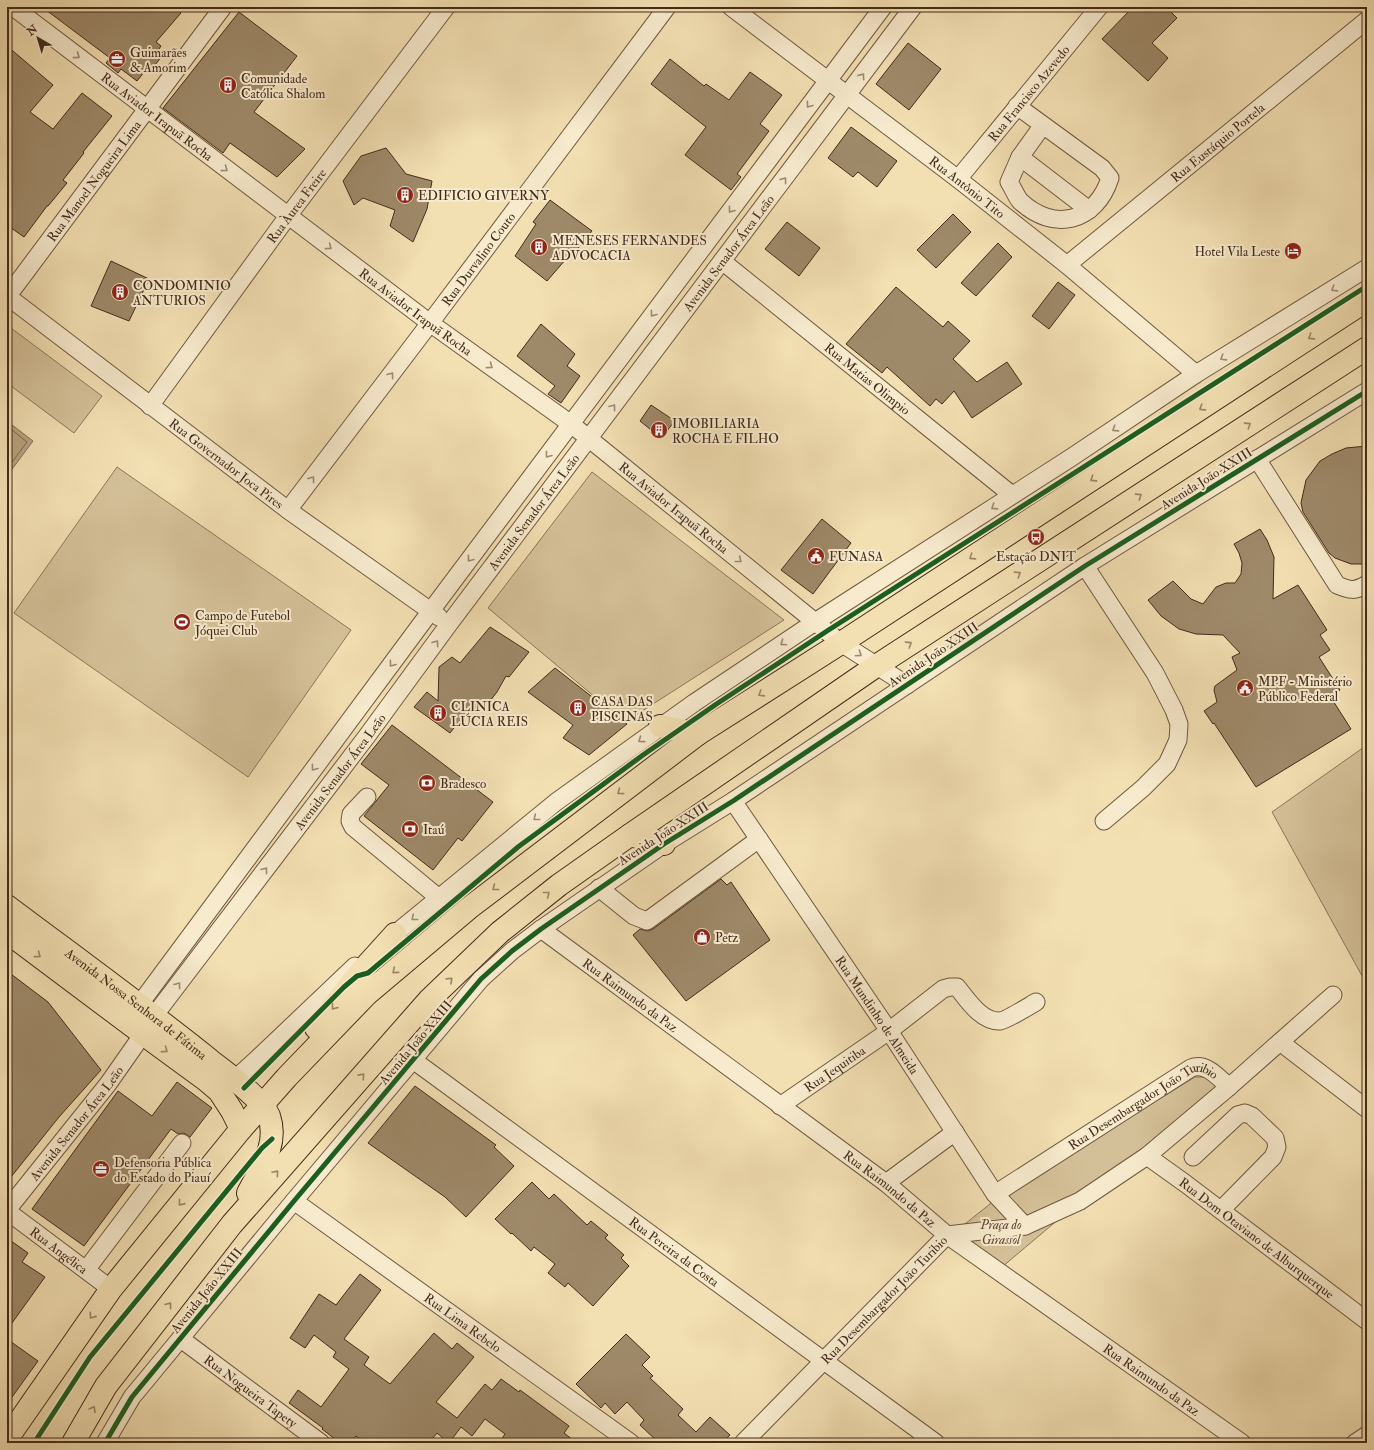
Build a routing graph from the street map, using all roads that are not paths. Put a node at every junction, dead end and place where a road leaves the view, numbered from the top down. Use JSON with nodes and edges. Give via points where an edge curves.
{"nodes":[{"id":1,"x":13,"y":7,"type":"edge"},
{"id":2,"x":222,"y":7,"type":"edge"},
{"id":3,"x":446,"y":7,"type":"edge"},
{"id":4,"x":667,"y":7,"type":"edge"},
{"id":5,"x":731,"y":7,"type":"edge"},
{"id":6,"x":883,"y":7,"type":"edge"},
{"id":7,"x":913,"y":7,"type":"edge"},
{"id":8,"x":1099,"y":7,"type":"edge"},
{"id":9,"x":1367,"y":20,"type":"edge"},
{"id":10,"x":828,"y":80,"type":"junction"},
{"id":11,"x":848,"y":96,"type":"junction"},
{"id":12,"x":1017,"y":106,"type":"junction"},
{"id":13,"x":146,"y":109,"type":"junction"},
{"id":14,"x":1043,"y":125,"type":"junction"},
{"id":15,"x":1020,"y":157,"type":"junction"},
{"id":16,"x":958,"y":178,"type":"junction"},
{"id":17,"x":1090,"y":210,"type":"junction"},
{"id":18,"x":288,"y":216,"type":"junction"},
{"id":19,"x":722,"y":261,"type":"junction"},
{"id":20,"x":1067,"y":264,"type":"junction"},
{"id":21,"x":1367,"y":268,"type":"edge"},
{"id":22,"x":7,"y":297,"type":"edge"},
{"id":23,"x":1367,"y":300,"type":"edge"},
{"id":24,"x":430,"y":323,"type":"junction"},
{"id":25,"x":1367,"y":348,"type":"edge"},
{"id":26,"x":1196,"y":374,"type":"junction"},
{"id":27,"x":1367,"y":391,"type":"edge"},
{"id":28,"x":150,"y":406,"type":"junction"},
{"id":29,"x":571,"y":424,"type":"junction"},
{"id":30,"x":589,"y":438,"type":"junction"},
{"id":31,"x":1257,"y":459,"type":"junction"},
{"id":32,"x":1012,"y":495,"type":"junction"},
{"id":33,"x":288,"y":510,"type":"junction"},
{"id":34,"x":1086,"y":566,"type":"junction"},
{"id":35,"x":1367,"y":584,"type":"edge"},
{"id":36,"x":430,"y":612,"type":"junction"},
{"id":37,"x":815,"y":622,"type":"junction"},
{"id":38,"x":449,"y":624,"type":"junction"},
{"id":39,"x":841,"y":643,"type":"junction"},
{"id":40,"x":876,"y":666,"type":"junction"},
{"id":41,"x":907,"y":685,"type":"junction"},
{"id":42,"x":348,"y":723,"type":"junction"},
{"id":43,"x":660,"y":726,"type":"junction"},
{"id":44,"x":698,"y":734,"type":"junction"},
{"id":45,"x":367,"y":736,"type":"junction"},
{"id":46,"x":367,"y":797,"type":"dead end"},
{"id":47,"x":733,"y":801,"type":"junction"},
{"id":48,"x":282,"y":812,"type":"junction"},
{"id":49,"x":1104,"y":821,"type":"dead end"},
{"id":50,"x":299,"y":825,"type":"junction"},
{"id":51,"x":630,"y":835,"type":"junction"},
{"id":52,"x":759,"y":839,"type":"junction"},
{"id":53,"x":664,"y":844,"type":"junction"},
{"id":54,"x":233,"y":878,"type":"junction"},
{"id":55,"x":599,"y":888,"type":"junction"},
{"id":56,"x":249,"y":890,"type":"junction"},
{"id":57,"x":439,"y":898,"type":"junction"},
{"id":58,"x":7,"y":906,"type":"edge"},
{"id":59,"x":541,"y":929,"type":"junction"},
{"id":60,"x":7,"y":932,"type":"edge"},
{"id":61,"x":395,"y":934,"type":"junction"},
{"id":62,"x":1332,"y":995,"type":"dead end"},
{"id":63,"x":1036,"y":1002,"type":"dead end"},
{"id":64,"x":147,"y":1010,"type":"junction"},
{"id":65,"x":889,"y":1031,"type":"junction"},
{"id":66,"x":143,"y":1034,"type":"junction"},
{"id":67,"x":1280,"y":1042,"type":"junction"},
{"id":68,"x":413,"y":1060,"type":"junction"},
{"id":69,"x":288,"y":1077,"type":"junction"},
{"id":70,"x":234,"y":1080,"type":"junction"},
{"id":71,"x":1229,"y":1087,"type":"junction"},
{"id":72,"x":262,"y":1105,"type":"junction"},
{"id":73,"x":780,"y":1106,"type":"junction"},
{"id":74,"x":1367,"y":1109,"type":"edge"},
{"id":75,"x":241,"y":1129,"type":"junction"},
{"id":76,"x":955,"y":1132,"type":"junction"},
{"id":77,"x":182,"y":1143,"type":"dead end"},
{"id":78,"x":1147,"y":1156,"type":"junction"},
{"id":79,"x":1193,"y":1157,"type":"dead end"},
{"id":80,"x":886,"y":1183,"type":"junction"},
{"id":81,"x":995,"y":1194,"type":"junction"},
{"id":82,"x":294,"y":1201,"type":"junction"},
{"id":83,"x":1221,"y":1210,"type":"junction"},
{"id":84,"x":7,"y":1211,"type":"edge"},
{"id":85,"x":232,"y":1224,"type":"junction"},
{"id":86,"x":1025,"y":1226,"type":"junction"},
{"id":87,"x":947,"y":1235,"type":"junction"},
{"id":88,"x":86,"y":1270,"type":"junction"},
{"id":89,"x":112,"y":1289,"type":"junction"},
{"id":90,"x":1367,"y":1321,"type":"edge"},
{"id":91,"x":181,"y":1339,"type":"junction"},
{"id":92,"x":824,"y":1360,"type":"junction"},
{"id":93,"x":1367,"y":1435,"type":"edge"},
{"id":94,"x":7,"y":1438,"type":"edge"},
{"id":95,"x":73,"y":1443,"type":"edge"},
{"id":96,"x":105,"y":1443,"type":"edge"},
{"id":97,"x":321,"y":1443,"type":"edge"},
{"id":98,"x":631,"y":1443,"type":"edge"},
{"id":99,"x":743,"y":1443,"type":"edge"},
{"id":100,"x":936,"y":1443,"type":"edge"},
{"id":101,"x":1242,"y":1443,"type":"edge"},
{"id":102,"x":1355,"y":1443,"type":"edge"}],
"edges":[{"from":1,"to":13,"type":"street","name":"Rua Aviador Irapuã Rocha","one_way":true},
{"from":2,"to":13,"type":"street","name":"Rua Manoel Nogueira Lima"},
{"from":3,"to":18,"type":"street","name":"Rua Àurea Freire"},
{"from":4,"to":24,"type":"street","name":"Rua Durvalino Couto"},
{"from":5,"to":10,"type":"street","name":"Rua Antônio Tito"},
{"from":6,"to":10,"type":"street","name":"Avenida Senador Área Leão"},
{"from":11,"to":7,"type":"street","name":"Avenida Senador Área Leão","one_way":true},
{"from":8,"to":12,"type":"street","name":"Rua Francisco Azevedo"},
{"from":9,"to":20,"type":"street","name":"Rua Eustáquio Portela"},
{"from":10,"to":11,"type":"street","name":"Rua Antônio Tito"},
{"from":10,"to":29,"type":"street","name":"Avenida Senador Área Leão","one_way":true},
{"from":11,"to":16,"type":"street","name":"Rua Antônio Tito"},
{"from":19,"to":11,"type":"street","name":"Avenida Senador Área Leão","one_way":true},
{"from":12,"to":14,"type":"street"},
{"from":12,"to":16,"type":"street","name":"Rua Francisco Azevedo"},
{"from":13,"to":18,"type":"street","name":"Rua Aviador Irapuã Rocha","one_way":true},
{"from":13,"to":22,"type":"street","name":"Rua Manoel Nogueira Lima"},
{"from":14,"to":15,"type":"street"},
{"from":14,"to":17,"type":"street","via":[[1102,168],[1110,178],[1106,190]]},
{"from":15,"to":17,"type":"street"},
{"from":15,"to":17,"type":"street","via":[[1009,182],[1020,200],[1040,215],[1054,220],[1070,219]]},
{"from":16,"to":20,"type":"street","name":"Rua Antônio Tito"},
{"from":18,"to":24,"type":"street","name":"Rua Aviador Irapuã Rocha","one_way":true},
{"from":18,"to":28,"type":"street","name":"Rua Àurea Freire"},
{"from":30,"to":19,"type":"street","name":"Avenida Senador Área Leão","one_way":true},
{"from":19,"to":32,"type":"street","name":"Rua Matias Olimpio"},
{"from":20,"to":26,"type":"street","name":"Rua Antônio Tito"},
{"from":21,"to":26,"type":"street","one_way":true},
{"from":22,"to":28,"type":"street","name":"Rua Governador Joca Pires"},
{"from":23,"to":39,"type":"main road","one_way":true},
{"from":24,"to":29,"type":"street","name":"Rua Aviador Irapuã Rocha","one_way":true},
{"from":33,"to":24,"type":"street","name":"Rua Durvalino Couto","one_way":true},
{"from":40,"to":25,"type":"main road","name":"Avenida João XXIII","one_way":true},
{"from":26,"to":32,"type":"street","one_way":true},
{"from":27,"to":31,"type":"street","name":"Avenida João XXIII"},
{"from":28,"to":33,"type":"street","name":"Rua Governador Joca Pires"},
{"from":29,"to":30,"type":"street","name":"Rua Aviador Irapuã Rocha"},
{"from":29,"to":36,"type":"street","name":"Avenida Senador Área Leão","one_way":true},
{"from":30,"to":37,"type":"street","name":"Rua Aviador Irapuã Rocha","one_way":true},
{"from":30,"to":38,"type":"street","name":"Avenida Senador Área Leão"},
{"from":31,"to":34,"type":"street","name":"Avenida João XXIII"},
{"from":31,"to":35,"type":"street","via":[[1337,585],[1350,590]]},
{"from":32,"to":37,"type":"street","one_way":true},
{"from":33,"to":36,"type":"street","name":"Rua Governador Joca Pires"},
{"from":34,"to":41,"type":"street","name":"Avenida João XXIII"},
{"from":34,"to":49,"type":"street","via":[[1155,673],[1179,724],[1178,740],[1167,764]]},
{"from":36,"to":38,"type":"street","name":"Rua Governador Joca Pires"},
{"from":36,"to":42,"type":"street","name":"Avenida Senador Área Leão","one_way":true},
{"from":37,"to":39,"type":"street","name":"Rua Aviador Irapuã Rocha"},
{"from":37,"to":43,"type":"street","one_way":true},
{"from":45,"to":38,"type":"street","name":"Avenida Senador Área Leão","one_way":true},
{"from":39,"to":40,"type":"street","name":"Rua Aviador Irapuã Rocha","one_way":true},
{"from":39,"to":44,"type":"main road","one_way":true},
{"from":40,"to":41,"type":"street","name":"Rua Aviador Irapuã Rocha"},
{"from":40,"to":51,"type":"main road","name":"Avenida João XXIII"},
{"from":41,"to":47,"type":"street","name":"Avenida João XXIII"},
{"from":42,"to":45,"type":"street"},
{"from":42,"to":48,"type":"street","name":"Avenida Senador Área Leão","one_way":true},
{"from":43,"to":44,"type":"main road"},
{"from":43,"to":57,"type":"street","one_way":true,"via":[[556,802]]},
{"from":44,"to":69,"type":"main road","one_way":true,"via":[[463,913],[367,994]]},
{"from":45,"to":50,"type":"street","name":"Avenida Senador Área Leão"},
{"from":46,"to":57,"type":"street","via":[[351,814],[353,827]]},
{"from":47,"to":52,"type":"street","name":"Rua Mundinho de Almeida"},
{"from":47,"to":53,"type":"street","name":"Avenida João XXIII"},
{"from":48,"to":50,"type":"street"},
{"from":48,"to":54,"type":"street","name":"Avenida Senador Área Leão"},
{"from":56,"to":50,"type":"street","name":"Avenida Senador Área Leão","one_way":true},
{"from":51,"to":53,"type":"main road"},
{"from":85,"to":51,"type":"main road","name":"Avenida João XXIII","one_way":true,"via":[[429,1000],[500,932]]},
{"from":52,"to":55,"type":"street","via":[[647,921],[634,916]]},
{"from":52,"to":65,"type":"street","name":"Rua Mundinho de Almeida"},
{"from":53,"to":55,"type":"street","name":"Avenida João XXIII"},
{"from":54,"to":56,"type":"street"},
{"from":54,"to":64,"type":"street","name":"Avenida Senador Área Leão"},
{"from":55,"to":59,"type":"street","name":"Avenida João XXIII"},
{"from":64,"to":56,"type":"street","name":"Avenida Senador Área Leão","one_way":true},
{"from":57,"to":61,"type":"street","one_way":true},
{"from":58,"to":64,"type":"main road","name":"Avenida Nossa Senhora de Fátima"},
{"from":59,"to":68,"type":"street","name":"Avenida João XXIII","via":[[512,951],[481,980]]},
{"from":59,"to":73,"type":"street","name":"Rua Raimundo da Paz"},
{"from":60,"to":66,"type":"main road","name":"Avenida Nossa Senhora de Fátima","one_way":true},
{"from":61,"to":69,"type":"main road","one_way":true,"via":[[357,976],[300,1048]]},
{"from":61,"to":70,"type":"street","via":[[357,964]]},
{"from":62,"to":67,"type":"street","name":"Rua Desembargador João Turibio"},
{"from":63,"to":65,"type":"street","name":"Rua Jequitiba","via":[[1001,1021],[991,1020],[978,1011],[957,987],[950,986]]},
{"from":64,"to":70,"type":"main road","name":"Avenida Nossa Senhora de Fátima"},
{"from":65,"to":73,"type":"street","name":"Rua Jequitiba"},
{"from":65,"to":76,"type":"street","name":"Rua Mundinho de Almeida"},
{"from":66,"to":75,"type":"main road","name":"Avenida Nossa Senhora de Fátima","one_way":true,"via":[[219,1091]]},
{"from":66,"to":84,"type":"street","name":"Avenida Senador Área Leão","via":[[108,1084]]},
{"from":67,"to":71,"type":"street","name":"Rua Desembargador João Turibio"},
{"from":67,"to":74,"type":"street"},
{"from":68,"to":82,"type":"street","name":"Avenida João XXIII"},
{"from":68,"to":92,"type":"street","name":"Rua Pereira da Costa"},
{"from":69,"to":72,"type":"main road"},
{"from":70,"to":72,"type":"main road","name":"Avenida Nossa Senhora de Fátima"},
{"from":71,"to":78,"type":"street","name":"Rua Desembargador João Turibio"},
{"from":71,"to":81,"type":"street","name":"Rua Desembargador João Turibio","via":[[1207,1068],[1191,1068]]},
{"from":72,"to":75,"type":"main road"},
{"from":72,"to":85,"type":"main road","via":[[269,1117],[272,1139],[267,1156]]},
{"from":73,"to":80,"type":"street","name":"Rua Raimundo da Paz"},
{"from":75,"to":89,"type":"main road","one_way":true},
{"from":76,"to":80,"type":"street"},
{"from":76,"to":81,"type":"street","name":"Rua Mundinho de Almeida"},
{"from":77,"to":88,"type":"street"},
{"from":78,"to":83,"type":"street","name":"Rua Dom Otaviano de Alburquerque"},
{"from":78,"to":86,"type":"street","name":"Rua Desembargador João Turibio","via":[[1080,1202]]},
{"from":79,"to":83,"type":"street","via":[[1238,1114],[1252,1116],[1275,1138],[1277,1147],[1273,1157]]},
{"from":80,"to":87,"type":"street","name":"Rua Raimundo da Paz"},
{"from":81,"to":86,"type":"street","name":"Rua Mundinho de Almeida"},
{"from":82,"to":91,"type":"street","name":"Avenida João XXIII"},
{"from":82,"to":98,"type":"street","name":"Rua Lima Rebelo"},
{"from":83,"to":90,"type":"street","name":"Rua Dom Otaviano de Alburquerque"},
{"from":84,"to":88,"type":"street","name":"Rua Angélica"},
{"from":95,"to":85,"type":"main road","name":"Avenida João XXIII","one_way":true,"via":[[106,1386]]},
{"from":86,"to":87,"type":"street","name":"Rua Desembargador João Turibio"},
{"from":87,"to":92,"type":"street","name":"Rua Desembargador João Turibio"},
{"from":87,"to":101,"type":"street","name":"Rua Raimundo da Paz"},
{"from":88,"to":89,"type":"street","name":"Rua Angélica"},
{"from":89,"to":94,"type":"main road","one_way":true},
{"from":91,"to":96,"type":"street","name":"Avenida João XXIII","via":[[132,1397]]},
{"from":91,"to":97,"type":"street","name":"Rua Nogueira Tapety"},
{"from":92,"to":99,"type":"street","name":"Rua Desembargador João Turibio"},
{"from":92,"to":100,"type":"street","name":"Rua Pereira da Costa"},
{"from":93,"to":102,"type":"street"}]}
